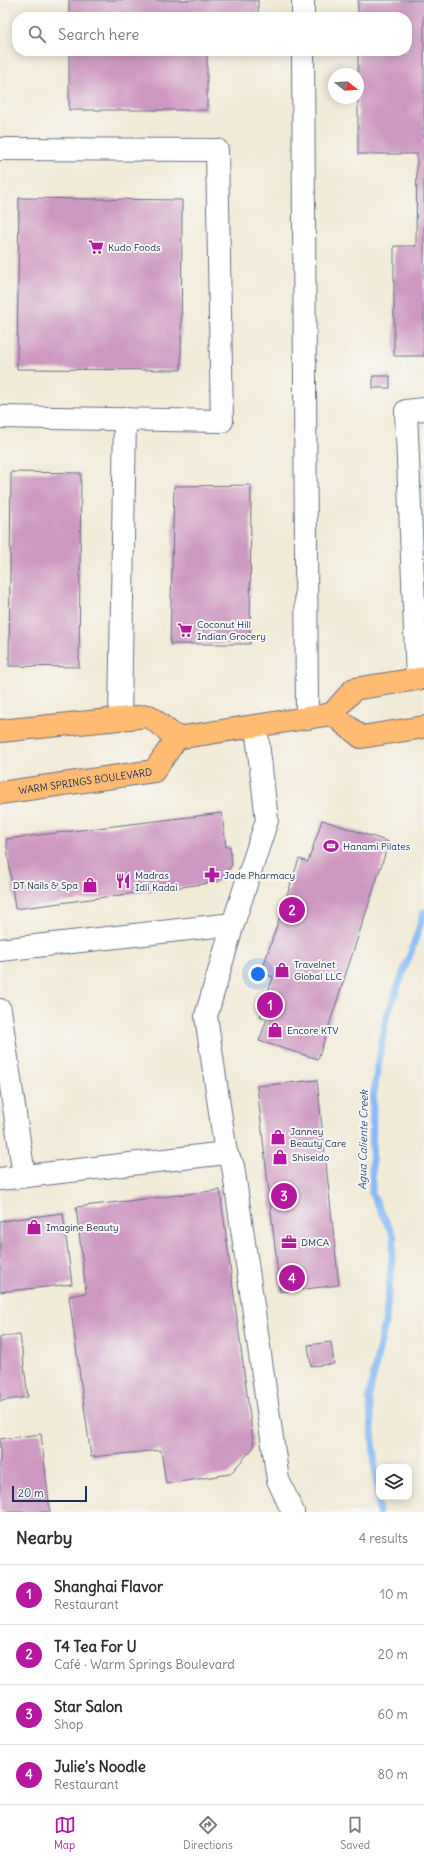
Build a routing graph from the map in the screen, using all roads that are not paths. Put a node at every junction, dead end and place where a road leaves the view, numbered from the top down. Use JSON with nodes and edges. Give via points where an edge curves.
{"nodes":[{"id":1,"x":303,"y":0,"type":"edge"},
{"id":2,"x":303,"y":12,"type":"edge"},
{"id":3,"x":303,"y":56,"type":"edge"},
{"id":4,"x":0,"y":149,"type":"edge"},
{"id":5,"x":424,"y":409,"type":"edge"},
{"id":6,"x":0,"y":417,"type":"edge"},
{"id":7,"x":125,"y":419,"type":"junction"},
{"id":8,"x":421,"y":678,"type":"edge"},
{"id":9,"x":332,"y":714,"type":"junction"},
{"id":10,"x":120,"y":718,"type":"junction"},
{"id":11,"x":307,"y":718,"type":"junction"},
{"id":12,"x":256,"y":726,"type":"junction"},
{"id":13,"x":424,"y":726,"type":"edge"},
{"id":14,"x":0,"y":731,"type":"edge"},
{"id":15,"x":177,"y":738,"type":"junction"},
{"id":16,"x":0,"y":793,"type":"edge"},
{"id":17,"x":233,"y":924,"type":"junction"},
{"id":18,"x":0,"y":950,"type":"edge"},
{"id":19,"x":0,"y":1010,"type":"edge"},
{"id":20,"x":226,"y":1153,"type":"junction"},
{"id":21,"x":24,"y":1176,"type":"junction"},
{"id":22,"x":0,"y":1179,"type":"edge"},
{"id":23,"x":293,"y":1512,"type":"edge"}],
"edges":[{"from":1,"to":2,"type":"lane"},
{"from":3,"to":11,"type":"lane"},
{"from":4,"to":7,"type":"lane","via":[[217,150],[222,421]]},
{"from":5,"to":8,"type":"lane","via":[[406,411]]},
{"from":6,"to":7,"type":"lane"},
{"from":7,"to":10,"type":"lane"},
{"from":8,"to":9,"type":"main road","via":[[354,689]]},
{"from":9,"to":11,"type":"main road"},
{"from":9,"to":13,"type":"main road","via":[[361,737]]},
{"from":10,"to":14,"type":"main road"},
{"from":10,"to":15,"type":"main road","via":[[149,716]]},
{"from":11,"to":12,"type":"main road"},
{"from":12,"to":15,"type":"main road"},
{"from":12,"to":17,"type":"lane","via":[[267,820]]},
{"from":15,"to":16,"type":"main road","name":"WARM SPRINGS BOULEVARD","via":[[154,771]]},
{"from":17,"to":18,"type":"lane"},
{"from":17,"to":20,"type":"lane","via":[[206,1016]]},
{"from":19,"to":21,"type":"lane"},
{"from":20,"to":21,"type":"lane"},
{"from":20,"to":23,"type":"lane","via":[[234,1166],[278,1480]]},
{"from":21,"to":22,"type":"lane"}]}
